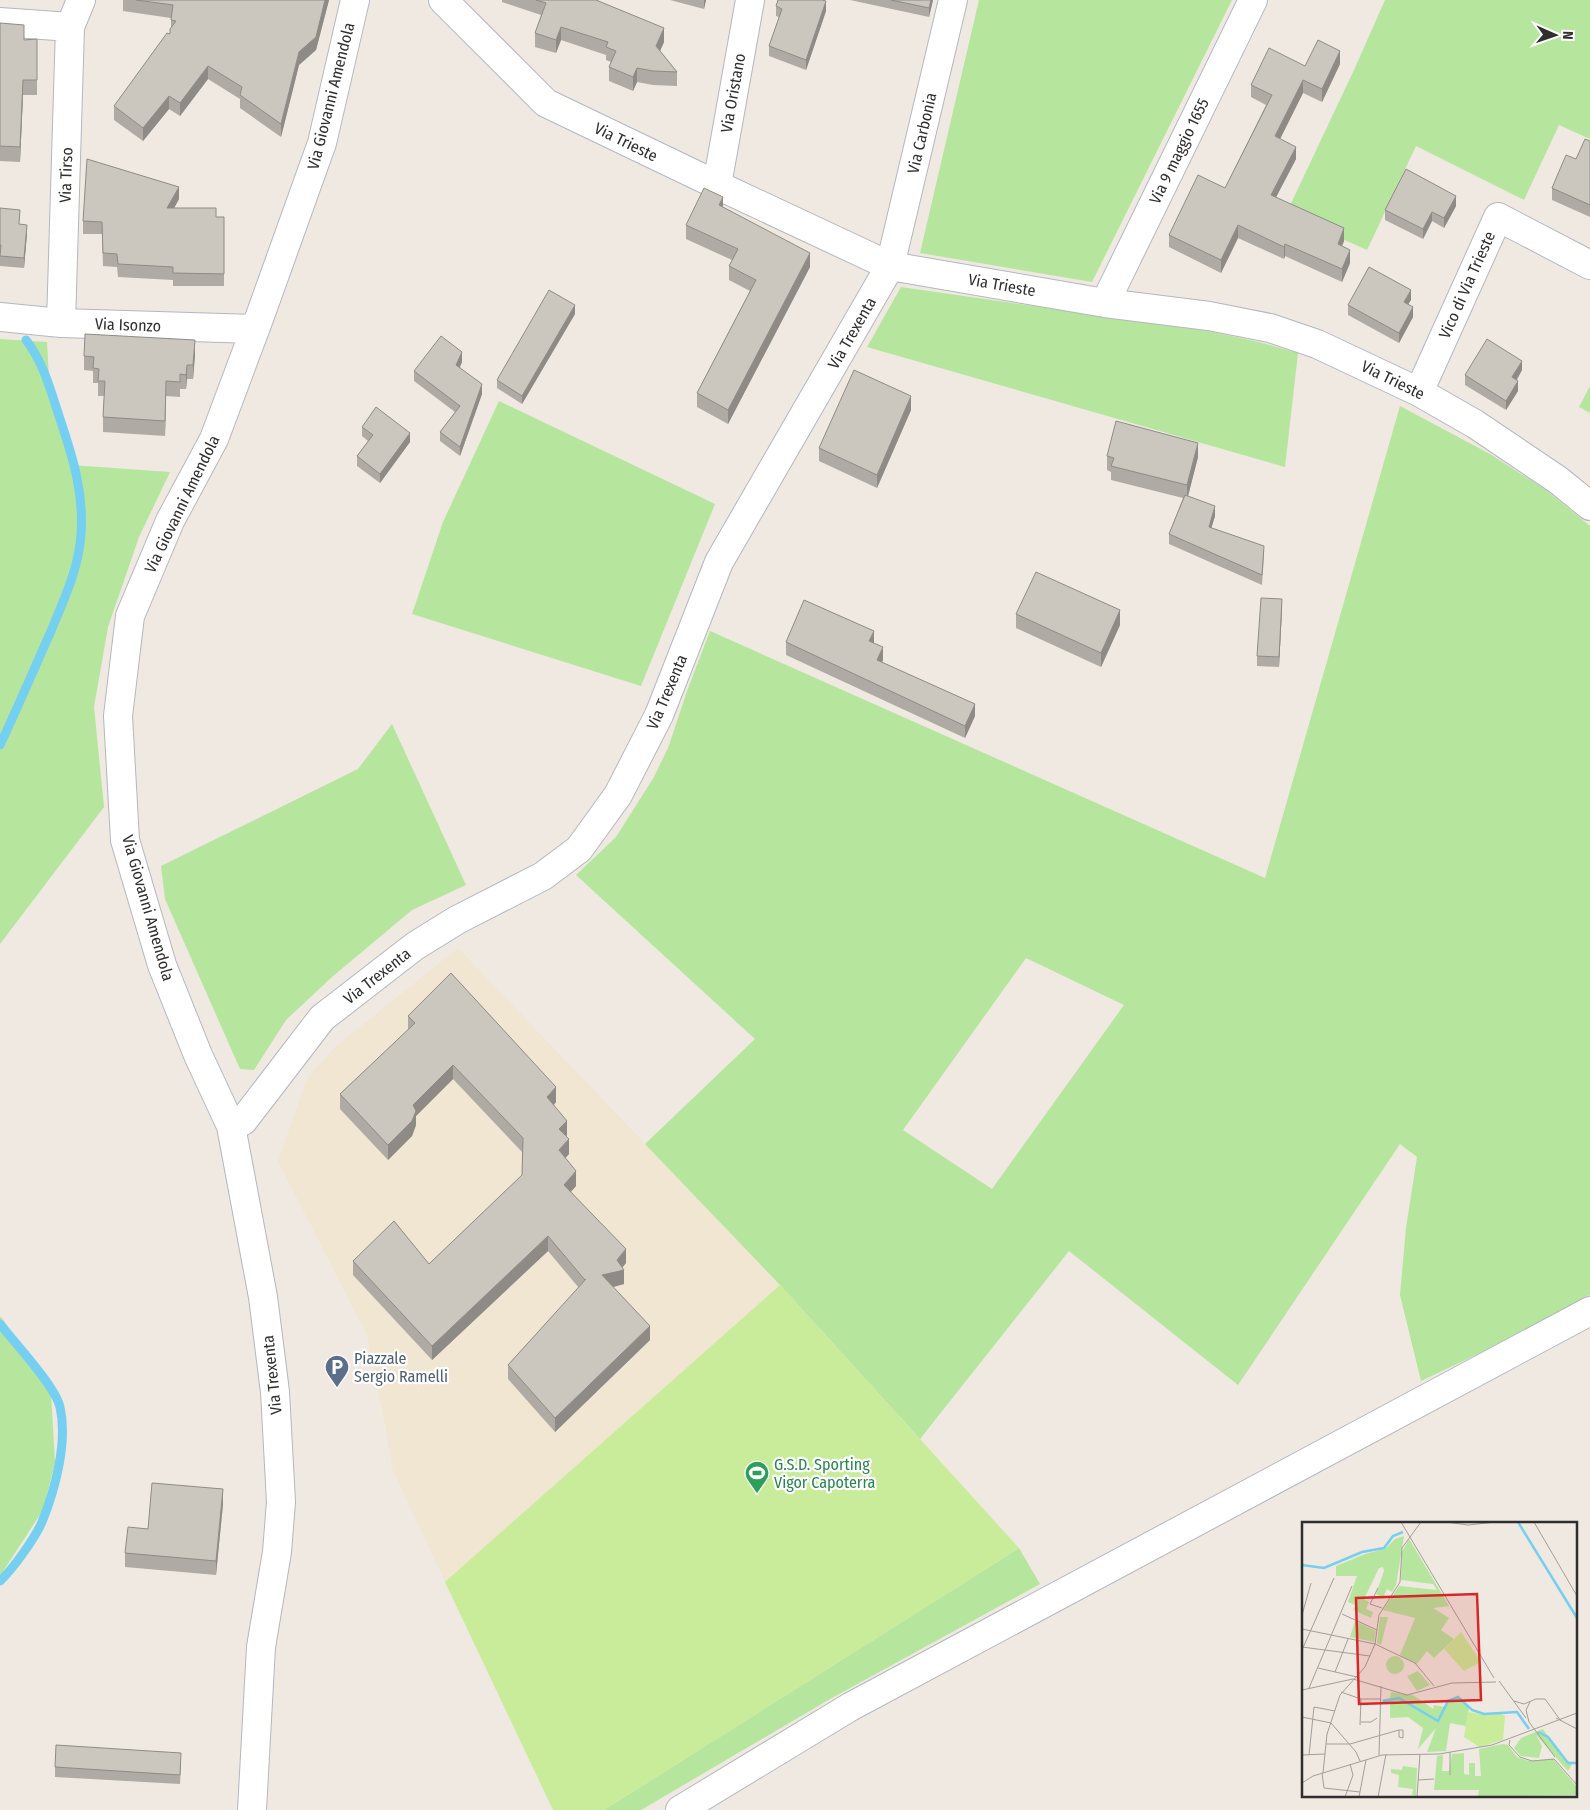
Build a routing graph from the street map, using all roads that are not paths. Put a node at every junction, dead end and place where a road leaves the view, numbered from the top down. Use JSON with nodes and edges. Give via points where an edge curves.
{"nodes":[{"id":1,"x":81,"y":0,"type":"edge"},
{"id":2,"x":355,"y":0,"type":"edge"},
{"id":3,"x":443,"y":0,"type":"edge"},
{"id":4,"x":750,"y":0,"type":"edge"},
{"id":5,"x":953,"y":0,"type":"edge"},
{"id":6,"x":1253,"y":0,"type":"edge"},
{"id":7,"x":0,"y":22,"type":"edge"},
{"id":8,"x":70,"y":26,"type":"junction"},
{"id":9,"x":717,"y":185,"type":"junction"},
{"id":10,"x":1590,"y":265,"type":"edge"},
{"id":11,"x":890,"y":266,"type":"junction"},
{"id":12,"x":1105,"y":303,"type":"junction"},
{"id":13,"x":0,"y":317,"type":"edge"},
{"id":14,"x":61,"y":323,"type":"junction"},
{"id":15,"x":256,"y":329,"type":"junction"},
{"id":16,"x":1419,"y":392,"type":"junction"},
{"id":17,"x":1590,"y":506,"type":"edge"},
{"id":18,"x":231,"y":1126,"type":"junction"},
{"id":19,"x":1590,"y":1311,"type":"edge"},
{"id":20,"x":252,"y":1810,"type":"edge"},
{"id":21,"x":680,"y":1810,"type":"edge"}],
"edges":[{"from":1,"to":8,"type":"street","name":"Via Tirso"},
{"from":2,"to":15,"type":"street","name":"Via Giovanni Amendola","via":[[322,143]]},
{"from":3,"to":9,"type":"street","name":"Via Trieste","via":[[546,103]]},
{"from":4,"to":9,"type":"street","name":"Via Oristano"},
{"from":5,"to":11,"type":"street","name":"Via Carbonia"},
{"from":6,"to":12,"type":"street","name":"Via 9 maggio 1655"},
{"from":7,"to":8,"type":"street"},
{"from":8,"to":14,"type":"street","name":"Via Tirso"},
{"from":9,"to":11,"type":"street","name":"Via Trieste"},
{"from":10,"to":16,"type":"street","name":"Vico di Via Trieste","via":[[1498,217]]},
{"from":11,"to":12,"type":"street","name":"Via Trieste"},
{"from":11,"to":18,"type":"street","name":"Via Trexenta","via":[[719,562],[659,715],[618,795],[580,849],[543,876],[457,920],[415,946],[322,1018],[243,1121]]},
{"from":12,"to":16,"type":"street","name":"Via Trieste","via":[[1209,316],[1270,328],[1318,344]]},
{"from":13,"to":14,"type":"street","name":"Via Isonzo"},
{"from":14,"to":15,"type":"street","name":"Via Isonzo"},
{"from":15,"to":18,"type":"street","name":"Via Giovanni Amendola","via":[[214,439],[170,521],[130,616],[118,716],[125,840],[162,965]]},
{"from":16,"to":17,"type":"street","name":"Via Trieste","via":[[1475,424],[1558,480]]},
{"from":18,"to":20,"type":"street","name":"Via Trexenta","via":[[264,1307],[275,1392],[281,1502],[277,1552],[261,1647]]},
{"from":19,"to":21,"type":"street","via":[[850,1707]]}]}
